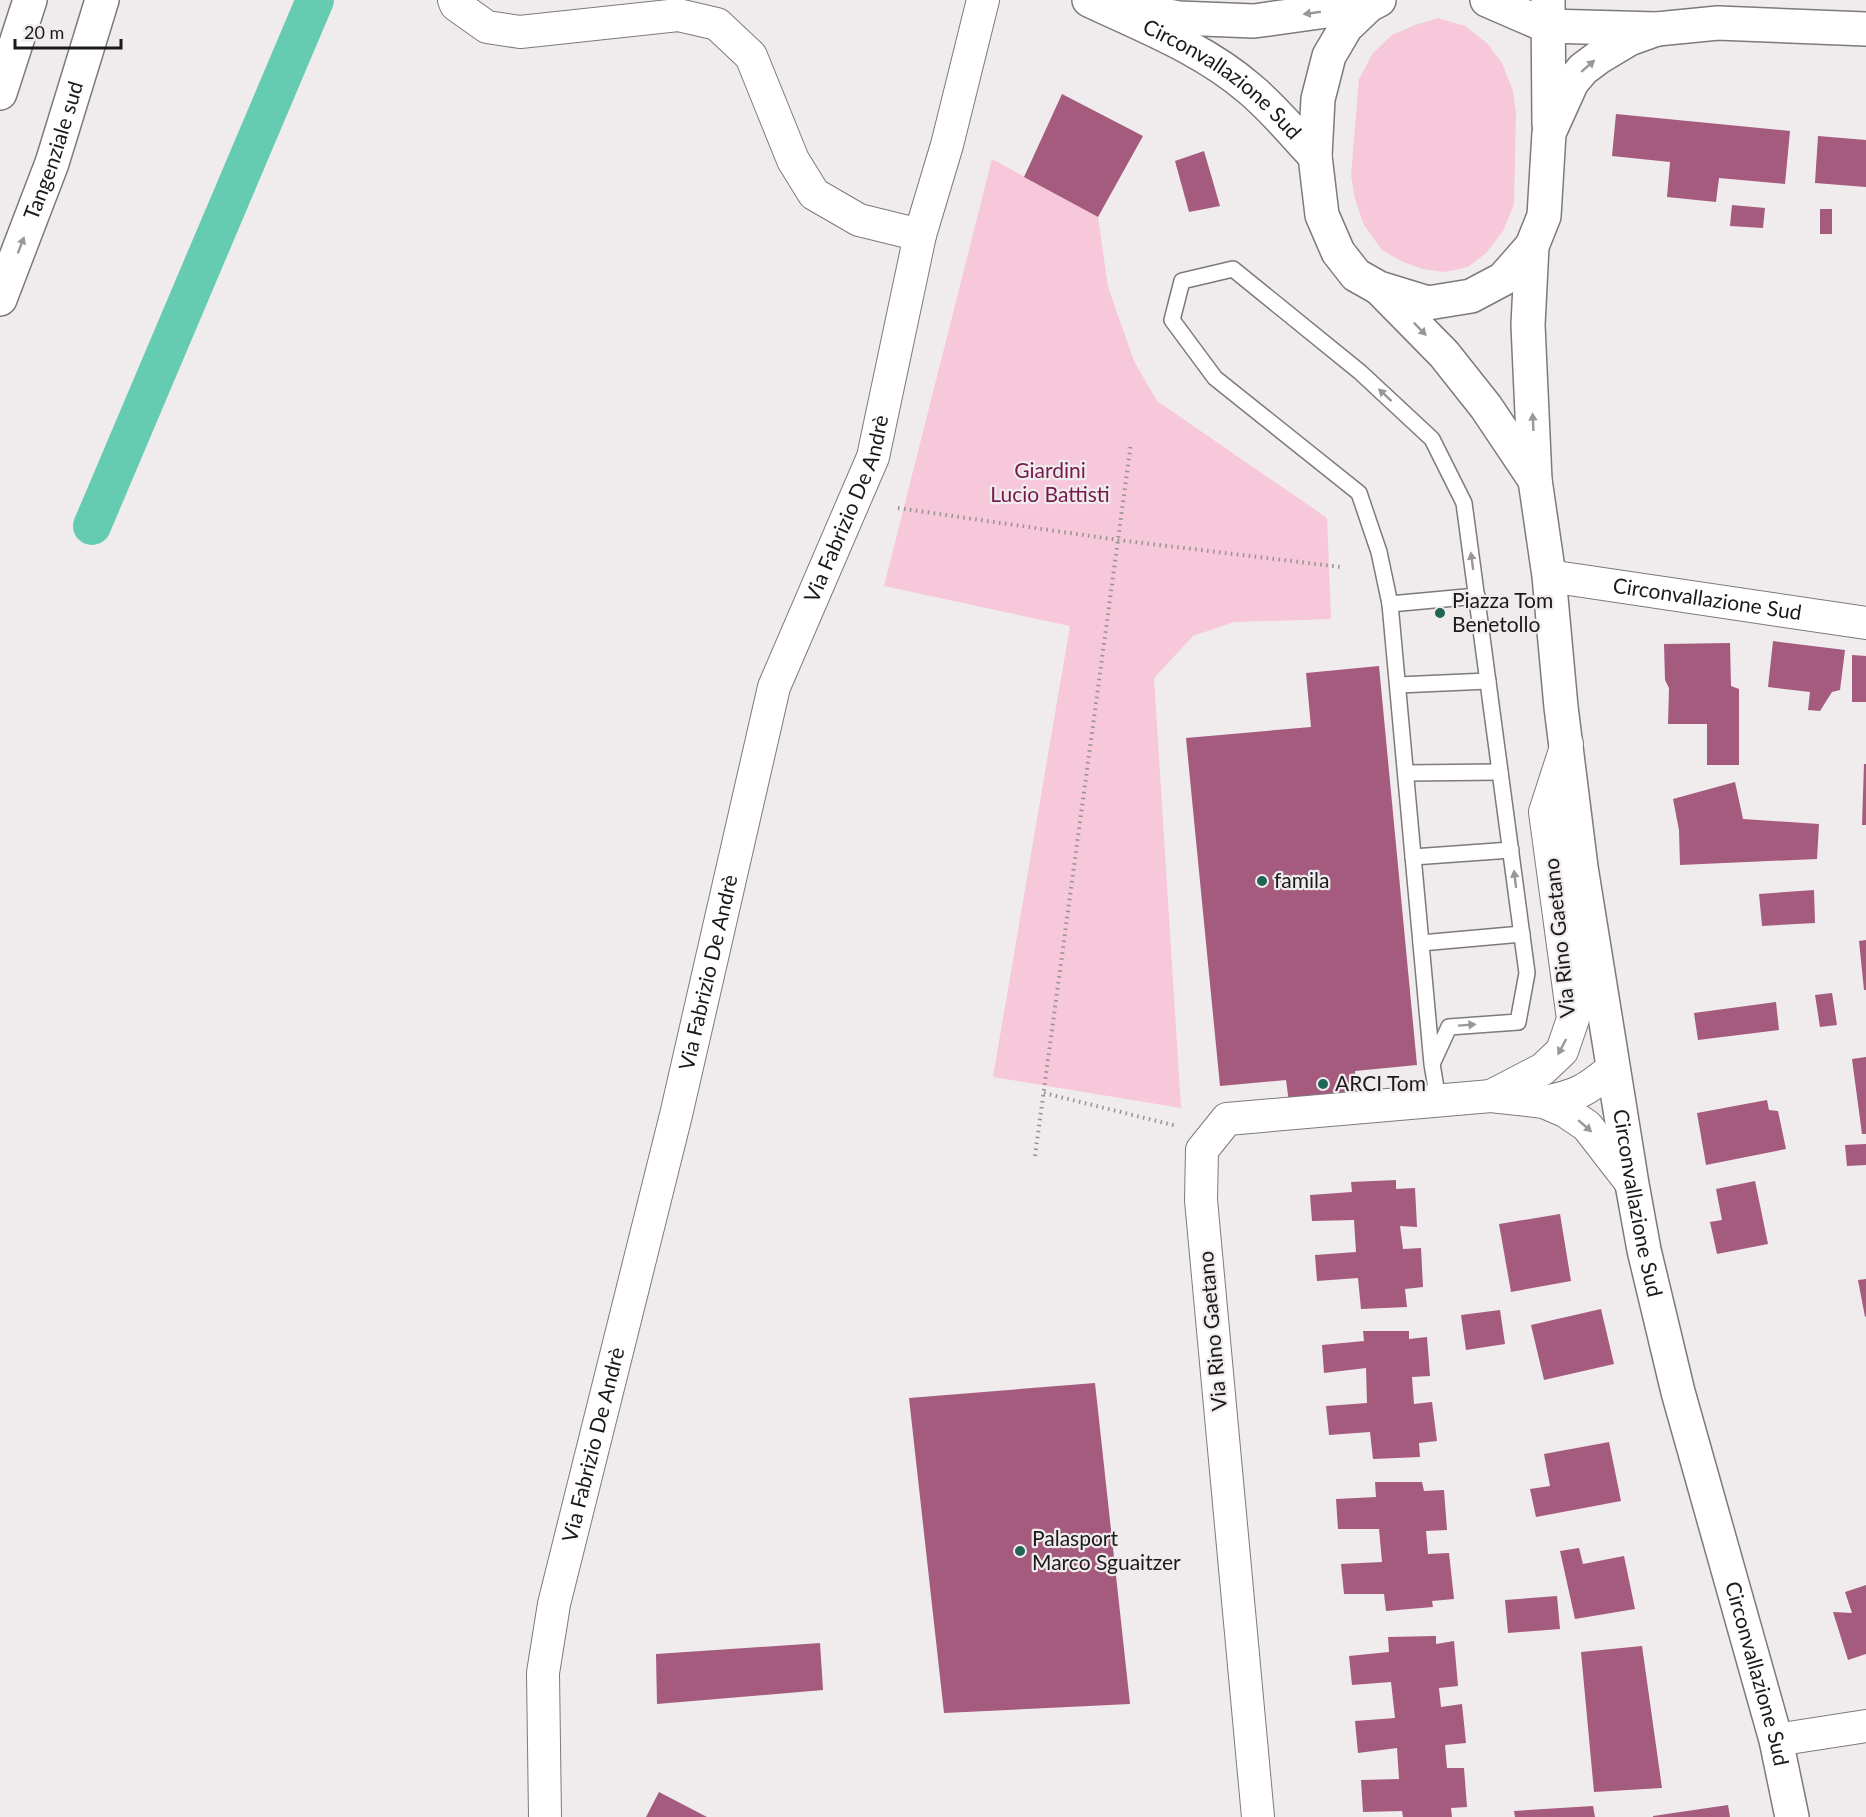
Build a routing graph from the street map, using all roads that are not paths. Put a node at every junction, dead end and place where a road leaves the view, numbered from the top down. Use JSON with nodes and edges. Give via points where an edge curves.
{"nodes":[{"id":1,"x":30,"y":0,"type":"edge"},
{"id":2,"x":102,"y":0,"type":"edge"},
{"id":3,"x":454,"y":0,"type":"edge"},
{"id":4,"x":983,"y":0,"type":"edge"},
{"id":5,"x":1089,"y":0,"type":"edge"},
{"id":6,"x":1095,"y":0,"type":"edge"},
{"id":7,"x":1487,"y":0,"type":"edge"},
{"id":8,"x":1374,"y":3,"type":"edge"},
{"id":9,"x":1548,"y":13,"type":"edge"},
{"id":10,"x":1657,"y":29,"type":"junction"},
{"id":11,"x":1866,"y":29,"type":"edge"},
{"id":12,"x":0,"y":93,"type":"edge"},
{"id":13,"x":1549,"y":134,"type":"junction"},
{"id":14,"x":1315,"y":156,"type":"junction"},
{"id":15,"x":920,"y":236,"type":"junction"},
{"id":16,"x":1532,"y":246,"type":"junction"},
{"id":17,"x":1379,"y":288,"type":"junction"},
{"id":18,"x":0,"y":299,"type":"edge"},
{"id":19,"x":1535,"y":480,"type":"junction"},
{"id":20,"x":1550,"y":576,"type":"junction"},
{"id":21,"x":1477,"y":596,"type":"junction"},
{"id":22,"x":1390,"y":604,"type":"junction"},
{"id":23,"x":1866,"y":623,"type":"edge"},
{"id":24,"x":1488,"y":681,"type":"junction"},
{"id":25,"x":1398,"y":685,"type":"junction"},
{"id":26,"x":1567,"y":744,"type":"junction"},
{"id":27,"x":1500,"y":772,"type":"junction"},
{"id":28,"x":1406,"y":773,"type":"junction"},
{"id":29,"x":1511,"y":850,"type":"junction"},
{"id":30,"x":1413,"y":857,"type":"junction"},
{"id":31,"x":1522,"y":934,"type":"junction"},
{"id":32,"x":1421,"y":943,"type":"junction"},
{"id":33,"x":1432,"y":1064,"type":"junction"},
{"id":34,"x":1613,"y":1068,"type":"junction"},
{"id":35,"x":1491,"y":1096,"type":"junction"},
{"id":36,"x":1438,"y":1100,"type":"junction"},
{"id":37,"x":1544,"y":1102,"type":"junction"},
{"id":38,"x":1632,"y":1184,"type":"junction"},
{"id":39,"x":1866,"y":1726,"type":"edge"},
{"id":40,"x":1776,"y":1740,"type":"junction"},
{"id":41,"x":1792,"y":1816,"type":"edge"},
{"id":42,"x":545,"y":1817,"type":"edge"},
{"id":43,"x":1258,"y":1817,"type":"edge"}],
"edges":[{"from":1,"to":12,"type":"main road"},
{"from":18,"to":2,"type":"main road","name":"Tangenziale sud","one_way":true,"via":[[52,163]]},
{"from":3,"to":15,"type":"street","via":[[486,27],[520,32],[678,15],[717,24],[751,56],[793,160],[814,194],[859,220]]},
{"from":4,"to":15,"type":"street","name":"Via Fabrizio De Andrè"},
{"from":5,"to":14,"type":"main road","name":"Circonvallazione Sud","via":[[1215,64],[1251,90]]},
{"from":8,"to":6,"type":"main road","name":"Circonvallazione Sud","one_way":true,"via":[[1254,21],[1178,18]]},
{"from":7,"to":9,"type":"main road"},
{"from":8,"to":14,"type":"main road","name":"Circonvallazione Sud","via":[[1346,27],[1329,56],[1318,99]]},
{"from":9,"to":10,"type":"main road"},
{"from":9,"to":13,"type":"main road"},
{"from":10,"to":11,"type":"main road","via":[[1718,23]]},
{"from":13,"to":10,"type":"main road","name":"Circonvallazione Sud","one_way":true,"via":[[1572,82],[1583,69],[1629,39]]},
{"from":13,"to":16,"type":"main road","name":"Circonvallazione Sud","via":[[1544,216]]},
{"from":14,"to":17,"type":"main road","name":"Circonvallazione Sud","via":[[1322,215],[1338,252],[1356,275]]},
{"from":15,"to":42,"type":"street","name":"Via Fabrizio De Andrè","via":[[873,457],[774,687],[676,1115],[554,1604],[543,1672]]},
{"from":16,"to":17,"type":"main road","name":"Circonvallazione Sud","via":[[1503,279],[1471,296],[1428,303]]},
{"from":19,"to":16,"type":"main road","name":"Circonvallazione Sud","one_way":true,"via":[[1528,325]]},
{"from":17,"to":19,"type":"main road","name":"Circonvallazione Sud","one_way":true,"via":[[1444,354],[1486,407]]},
{"from":19,"to":20,"type":"main road","name":"Circonvallazione Sud"},
{"from":20,"to":23,"type":"street","name":"Circonvallazione Sud"},
{"from":20,"to":26,"type":"main road","name":"Circonvallazione Sud"},
{"from":21,"to":22,"type":"lane"},
{"from":21,"to":22,"type":"lane","one_way":true,"via":[[1464,503],[1432,439],[1360,372],[1233,268],[1182,281],[1172,320],[1215,378],[1359,493],[1379,552]]},
{"from":21,"to":24,"type":"lane"},
{"from":22,"to":25,"type":"lane"},
{"from":24,"to":25,"type":"lane"},
{"from":24,"to":27,"type":"lane"},
{"from":25,"to":28,"type":"lane"},
{"from":26,"to":34,"type":"main road","name":"Circonvallazione Sud","via":[[1581,867]]},
{"from":26,"to":35,"type":"street","name":"Via Rino Gaetano","one_way":true,"via":[[1545,812],[1573,1019],[1562,1051],[1543,1069]]},
{"from":27,"to":28,"type":"lane"},
{"from":27,"to":29,"type":"lane"},
{"from":28,"to":30,"type":"lane"},
{"from":29,"to":30,"type":"lane"},
{"from":31,"to":29,"type":"lane","one_way":true},
{"from":30,"to":32,"type":"lane"},
{"from":31,"to":32,"type":"lane"},
{"from":33,"to":31,"type":"lane","one_way":true,"via":[[1449,1027],[1518,1022],[1527,973]]},
{"from":32,"to":33,"type":"lane"},
{"from":33,"to":36,"type":"lane"},
{"from":34,"to":37,"type":"street","name":"Via Rino Gaetano","via":[[1571,1097]]},
{"from":34,"to":38,"type":"main road","name":"Circonvallazione Sud"},
{"from":35,"to":36,"type":"street","name":"Via Rino Gaetano"},
{"from":35,"to":37,"type":"street","name":"Via Rino Gaetano"},
{"from":36,"to":43,"type":"street","name":"Via Rino Gaetano","via":[[1227,1119],[1202,1150],[1201,1200]]},
{"from":37,"to":38,"type":"street","name":"Via Rino Gaetano","one_way":true,"via":[[1587,1126]]},
{"from":38,"to":40,"type":"main road","name":"Circonvallazione Sud","via":[[1678,1392]]},
{"from":39,"to":40,"type":"street"},
{"from":40,"to":41,"type":"main road","name":"Circonvallazione Sud"}]}
